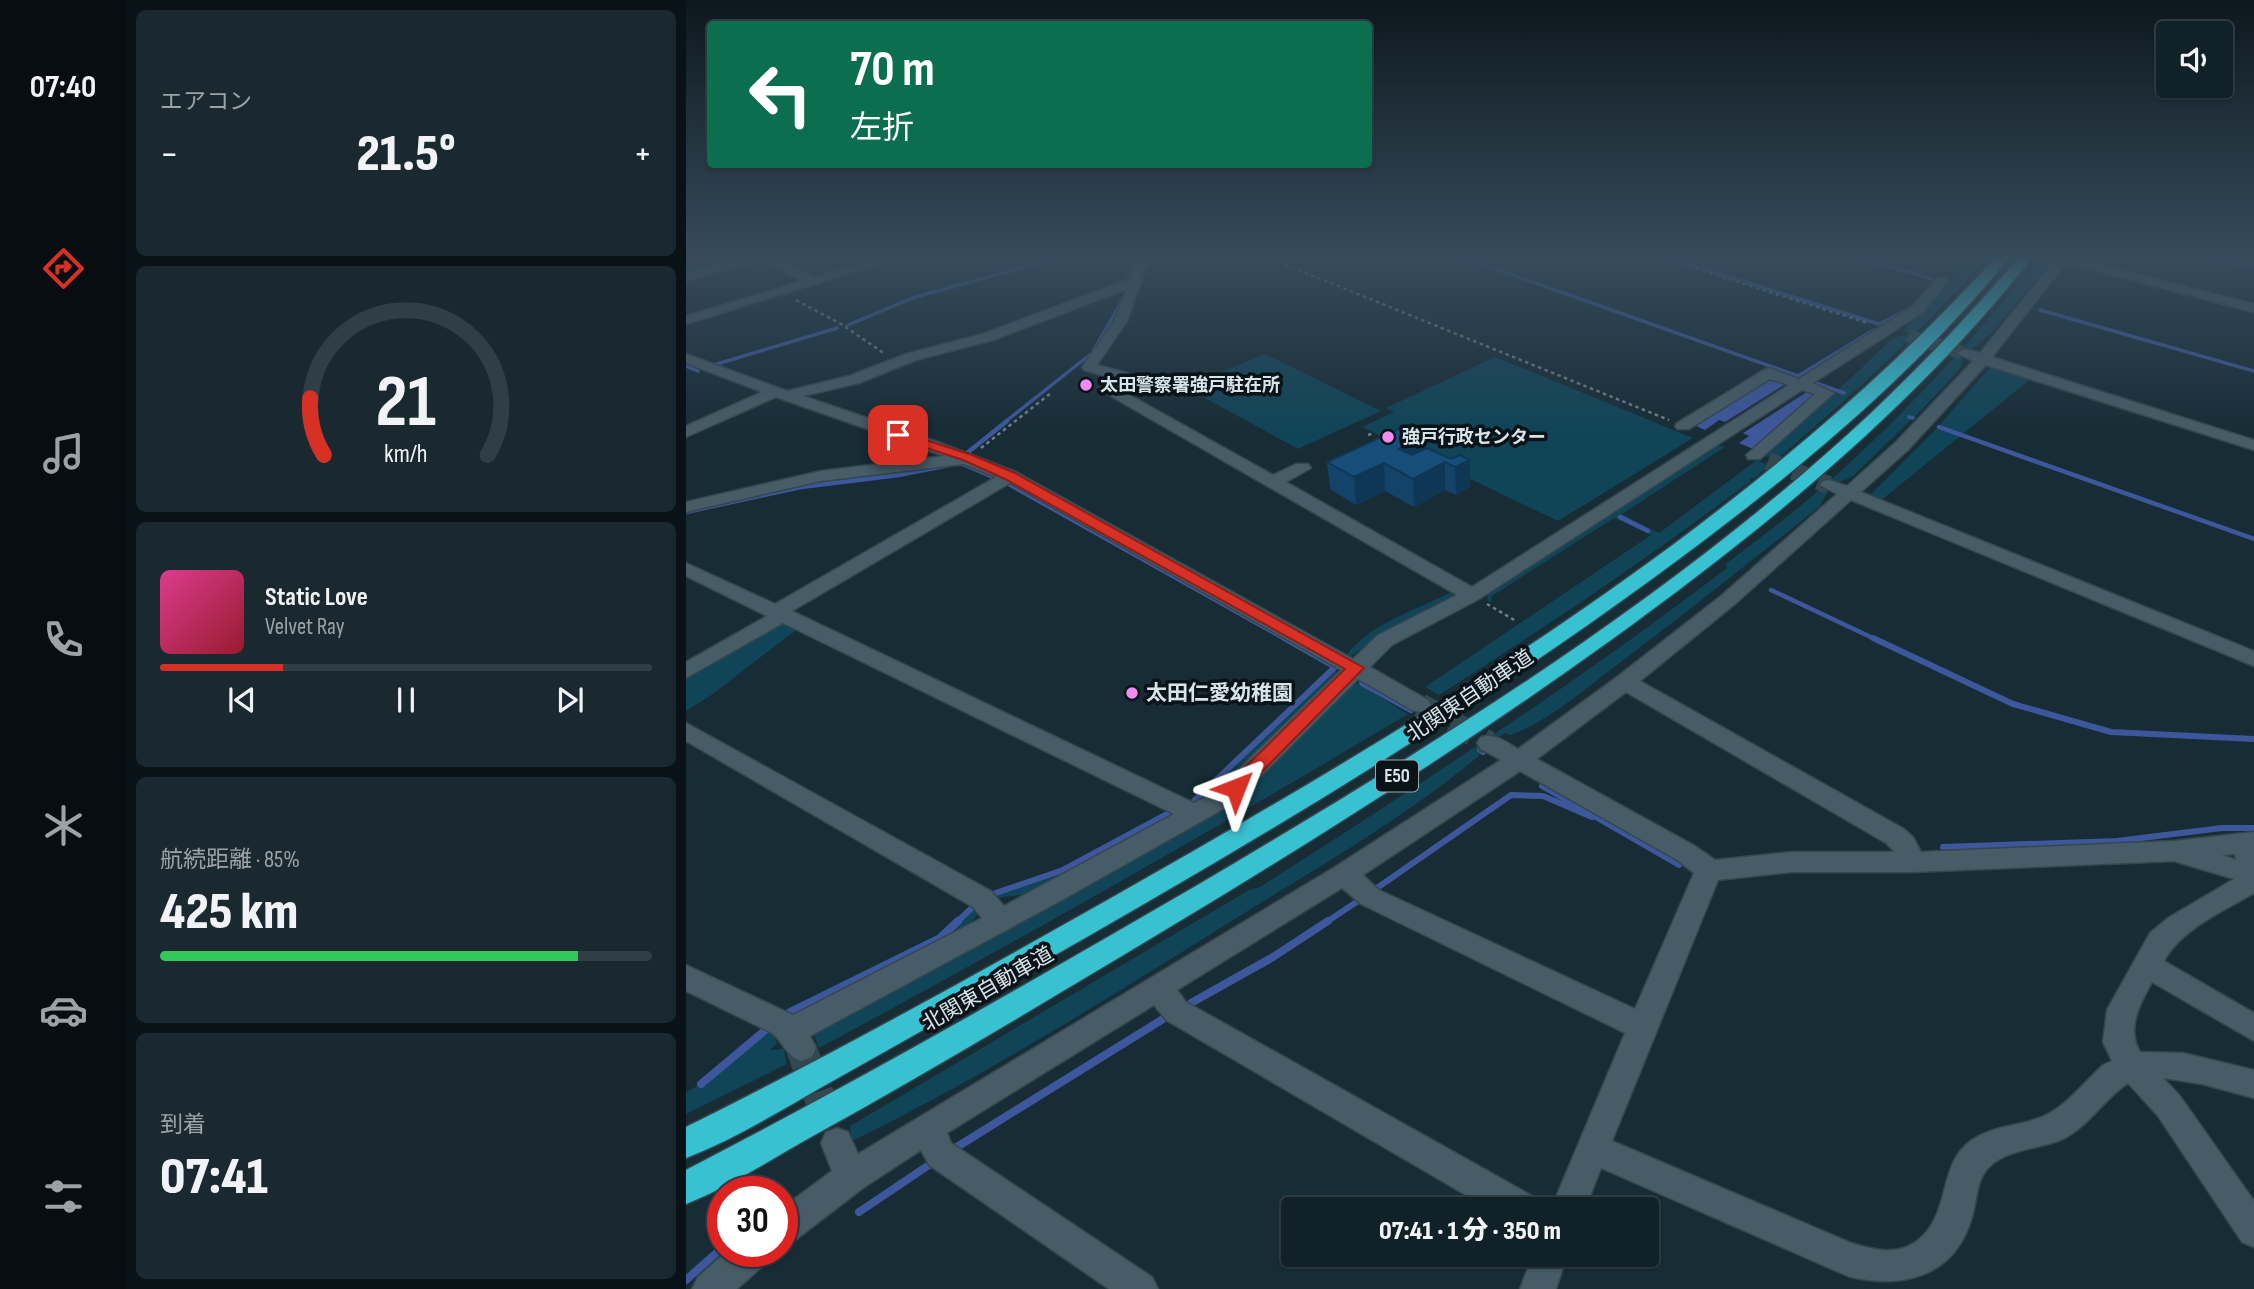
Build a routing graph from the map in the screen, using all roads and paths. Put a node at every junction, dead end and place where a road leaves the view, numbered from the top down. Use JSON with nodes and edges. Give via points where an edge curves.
{"nodes":[{"id":1,"x":705,"y":314,"type":"edge"},
{"id":2,"x":823,"y":314,"type":"edge"},
{"id":3,"x":1049,"y":314,"type":"edge"},
{"id":4,"x":1123,"y":314,"type":"edge"},
{"id":5,"x":1407,"y":314,"type":"edge"},
{"id":6,"x":1840,"y":314,"type":"edge"},
{"id":7,"x":1910,"y":314,"type":"edge"},
{"id":8,"x":1950,"y":314,"type":"edge"},
{"id":9,"x":1976,"y":314,"type":"edge"},
{"id":10,"x":2009,"y":314,"type":"edge"},
{"id":11,"x":686,"y":320,"type":"edge"},
{"id":12,"x":1887,"y":329,"type":"junction"},
{"id":13,"x":1908,"y":336,"type":"tunnel mouth"},
{"id":14,"x":1973,"y":356,"type":"junction"},
{"id":15,"x":686,"y":358,"type":"edge"},
{"id":16,"x":898,"y":363,"type":"junction"},
{"id":17,"x":1801,"y":385,"type":"junction"},
{"id":18,"x":1051,"y":393,"type":"dead end"},
{"id":19,"x":777,"y":395,"type":"junction"},
{"id":20,"x":1683,"y":426,"type":"joint"},
{"id":21,"x":686,"y":432,"type":"edge"},
{"id":22,"x":1374,"y":433,"type":"dead end"},
{"id":23,"x":1368,"y":435,"type":"dead end"},
{"id":24,"x":1715,"y":439,"type":"junction"},
{"id":25,"x":2254,"y":445,"type":"edge"},
{"id":26,"x":968,"y":458,"type":"junction"},
{"id":27,"x":1302,"y":468,"type":"dead end"},
{"id":28,"x":1010,"y":476,"type":"junction"},
{"id":29,"x":1272,"y":482,"type":"junction"},
{"id":30,"x":1840,"y":490,"type":"junction"},
{"id":31,"x":686,"y":507,"type":"edge"},
{"id":32,"x":686,"y":569,"type":"edge"},
{"id":33,"x":1472,"y":595,"type":"junction"},
{"id":34,"x":780,"y":613,"type":"junction"},
{"id":35,"x":1516,"y":621,"type":"dead end"},
{"id":36,"x":2254,"y":659,"type":"edge"},
{"id":37,"x":1356,"y":668,"type":"junction"},
{"id":38,"x":686,"y":671,"type":"edge"},
{"id":39,"x":1625,"y":682,"type":"junction"},
{"id":40,"x":1420,"y":705,"type":"tunnel mouth"},
{"id":41,"x":686,"y":731,"type":"edge"},
{"id":42,"x":1489,"y":743,"type":"tunnel mouth"},
{"id":43,"x":1519,"y":760,"type":"junction"},
{"id":44,"x":1191,"y":815,"type":"junction"},
{"id":45,"x":2250,"y":842,"type":"edge"},
{"id":46,"x":2174,"y":851,"type":"junction"},
{"id":47,"x":1913,"y":862,"type":"junction"},
{"id":48,"x":1710,"y":872,"type":"junction"},
{"id":49,"x":1344,"y":874,"type":"junction"},
{"id":50,"x":2253,"y":875,"type":"edge"},
{"id":51,"x":1000,"y":920,"type":"junction"},
{"id":52,"x":2147,"y":965,"type":"junction"},
{"id":53,"x":686,"y":977,"type":"edge"},
{"id":54,"x":1159,"y":989,"type":"junction"},
{"id":55,"x":1643,"y":1027,"type":"junction"},
{"id":56,"x":2254,"y":1028,"type":"edge"},
{"id":57,"x":2132,"y":1067,"type":"junction"},
{"id":58,"x":2254,"y":1084,"type":"edge"},
{"id":59,"x":927,"y":1128,"type":"junction"},
{"id":60,"x":686,"y":1143,"type":"edge"},
{"id":61,"x":836,"y":1143,"type":"tunnel mouth"},
{"id":62,"x":1594,"y":1149,"type":"junction"},
{"id":63,"x":851,"y":1177,"type":"junction"},
{"id":64,"x":686,"y":1188,"type":"edge"},
{"id":65,"x":1501,"y":1197,"type":"edge"},
{"id":66,"x":1572,"y":1197,"type":"edge"},
{"id":67,"x":798,"y":1217,"type":"edge"},
{"id":68,"x":2254,"y":1230,"type":"edge"},
{"id":69,"x":735,"y":1267,"type":"edge"},
{"id":70,"x":1546,"y":1267,"type":"edge"},
{"id":71,"x":710,"y":1289,"type":"edge"},
{"id":72,"x":1140,"y":1289,"type":"edge"},
{"id":73,"x":1538,"y":1289,"type":"edge"}],
"edges":[{"from":1,"to":11,"type":"street"},
{"from":2,"to":16,"type":"path"},
{"from":3,"to":16,"type":"street"},
{"from":4,"to":29,"type":"street","via":[[1089,367],[1121,374],[1107,388]]},
{"from":5,"to":20,"type":"path"},
{"from":6,"to":12,"type":"path"},
{"from":7,"to":12,"type":"street"},
{"from":8,"to":60,"type":"highway","name":"北関東自動車道","number":"E50","via":[[1908,359],[1779,475],[1707,532],[1506,672],[1235,840]]},
{"from":9,"to":64,"type":"highway","name":"北関東自動車道","number":"E50","via":[[1932,364],[1814,475],[1563,665],[1268,856]]},
{"from":10,"to":14,"type":"street"},
{"from":12,"to":13,"type":"street"},
{"from":12,"to":17,"type":"street"},
{"from":14,"to":25,"type":"street"},
{"from":14,"to":30,"type":"street","via":[[1902,446]]},
{"from":15,"to":19,"type":"street"},
{"from":16,"to":19,"type":"street","via":[[854,380]]},
{"from":17,"to":20,"type":"street","via":[[1769,373]]},
{"from":17,"to":24,"type":"street"},
{"from":17,"to":24,"type":"street","via":[[1826,393],[1761,458]]},
{"from":18,"to":26,"type":"path"},
{"from":19,"to":21,"type":"street"},
{"from":19,"to":26,"type":"street"},
{"from":22,"to":23,"type":"path"},
{"from":24,"to":33,"type":"street"},
{"from":26,"to":28,"type":"street"},
{"from":26,"to":31,"type":"street","via":[[821,476]]},
{"from":27,"to":29,"type":"street"},
{"from":28,"to":34,"type":"street"},
{"from":28,"to":37,"type":"street"},
{"from":29,"to":33,"type":"street"},
{"from":30,"to":36,"type":"street"},
{"from":30,"to":39,"type":"street","via":[[1709,616]]},
{"from":32,"to":34,"type":"street"},
{"from":33,"to":35,"type":"path"},
{"from":33,"to":37,"type":"street","via":[[1385,640]]},
{"from":34,"to":38,"type":"street"},
{"from":34,"to":44,"type":"street","via":[[1180,805]]},
{"from":37,"to":40,"type":"street"},
{"from":37,"to":44,"type":"street","via":[[1236,788]]},
{"from":39,"to":43,"type":"street"},
{"from":39,"to":47,"type":"street","via":[[1895,836]]},
{"from":41,"to":51,"type":"street","via":[[982,899]]},
{"from":42,"to":43,"type":"street"},
{"from":43,"to":48,"type":"street","via":[[1686,853]]},
{"from":43,"to":49,"type":"street"},
{"from":44,"to":51,"type":"street"},
{"from":45,"to":46,"type":"street"},
{"from":45,"to":50,"type":"street"},
{"from":46,"to":47,"type":"street"},
{"from":46,"to":50,"type":"street"},
{"from":47,"to":48,"type":"street","via":[[1791,862]]},
{"from":48,"to":55,"type":"street","via":[[1700,884]]},
{"from":49,"to":54,"type":"street"},
{"from":49,"to":55,"type":"street","via":[[1370,897]]},
{"from":50,"to":52,"type":"street","via":[[2244,888],[2160,941]]},
{"from":51,"to":53,"type":"street","via":[[796,1040],[770,1018]]},
{"from":52,"to":56,"type":"street"},
{"from":52,"to":57,"type":"street","via":[[2122,1010],[2118,1030],[2118,1042]]},
{"from":54,"to":59,"type":"street"},
{"from":54,"to":65,"type":"street","via":[[1175,1011]]},
{"from":55,"to":62,"type":"street"},
{"from":57,"to":58,"type":"street","via":[[2169,1064]]},
{"from":57,"to":62,"type":"street","via":[[2115,1075],[2053,1128],[1982,1152],[1966,1173],[1952,1225],[1944,1237],[1926,1256],[1897,1268],[1850,1260]]},
{"from":57,"to":68,"type":"street","via":[[2169,1106]]},
{"from":59,"to":63,"type":"street"},
{"from":59,"to":72,"type":"street","via":[[940,1154]]},
{"from":61,"to":63,"type":"street"},
{"from":62,"to":66,"type":"street"},
{"from":63,"to":67,"type":"street"},
{"from":69,"to":71,"type":"street"},
{"from":70,"to":73,"type":"street"}]}
